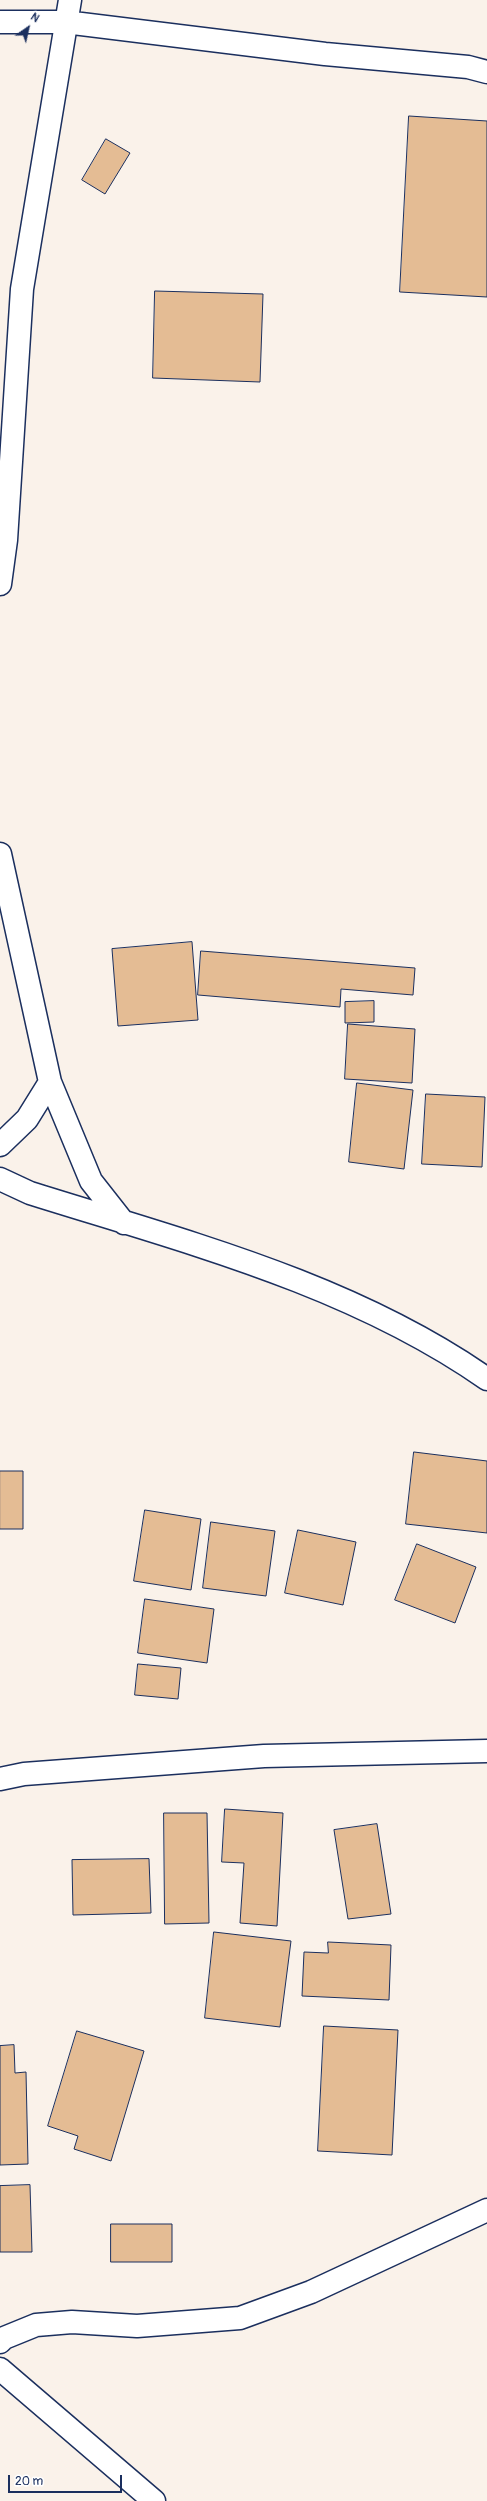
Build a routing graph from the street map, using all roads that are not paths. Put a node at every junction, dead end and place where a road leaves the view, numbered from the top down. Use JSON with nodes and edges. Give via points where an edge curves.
{"nodes":[{"id":1,"x":70,"y":0,"type":"edge"},
{"id":2,"x":0,"y":22,"type":"edge"},
{"id":3,"x":65,"y":22,"type":"junction"},
{"id":4,"x":487,"y":72,"type":"edge"},
{"id":5,"x":3,"y":541,"type":"edge"},
{"id":6,"x":0,"y":584,"type":"edge"},
{"id":7,"x":0,"y":854,"type":"edge"},
{"id":8,"x":50,"y":1082,"type":"junction"},
{"id":9,"x":0,"y":1145,"type":"edge"},
{"id":10,"x":0,"y":1179,"type":"edge"},
{"id":11,"x":124,"y":1222,"type":"junction"},
{"id":12,"x":487,"y":1379,"type":"edge"},
{"id":13,"x":487,"y":1751,"type":"edge"},
{"id":14,"x":0,"y":1779,"type":"edge"},
{"id":15,"x":487,"y":2210,"type":"edge"},
{"id":16,"x":0,"y":2342,"type":"edge"},
{"id":17,"x":0,"y":2369,"type":"edge"},
{"id":18,"x":154,"y":2501,"type":"edge"}],
"edges":[{"from":1,"to":3,"type":"street"},
{"from":2,"to":3,"type":"street"},
{"from":3,"to":4,"type":"street","via":[[325,54],[468,67]]},
{"from":3,"to":5,"type":"street","via":[[22,289]]},
{"from":5,"to":6,"type":"street"},
{"from":7,"to":8,"type":"street"},
{"from":8,"to":9,"type":"street","via":[[27,1119]]},
{"from":8,"to":11,"type":"street","via":[[91,1181]]},
{"from":10,"to":11,"type":"street","via":[[30,1193]]},
{"from":11,"to":12,"type":"street","via":[[307,1284],[460,1360]]},
{"from":13,"to":14,"type":"street","via":[[264,1756],[24,1774]]},
{"from":15,"to":16,"type":"street","via":[[310,2292],[240,2318],[137,2326],[72,2322],[36,2325]]},
{"from":17,"to":18,"type":"street"}]}
